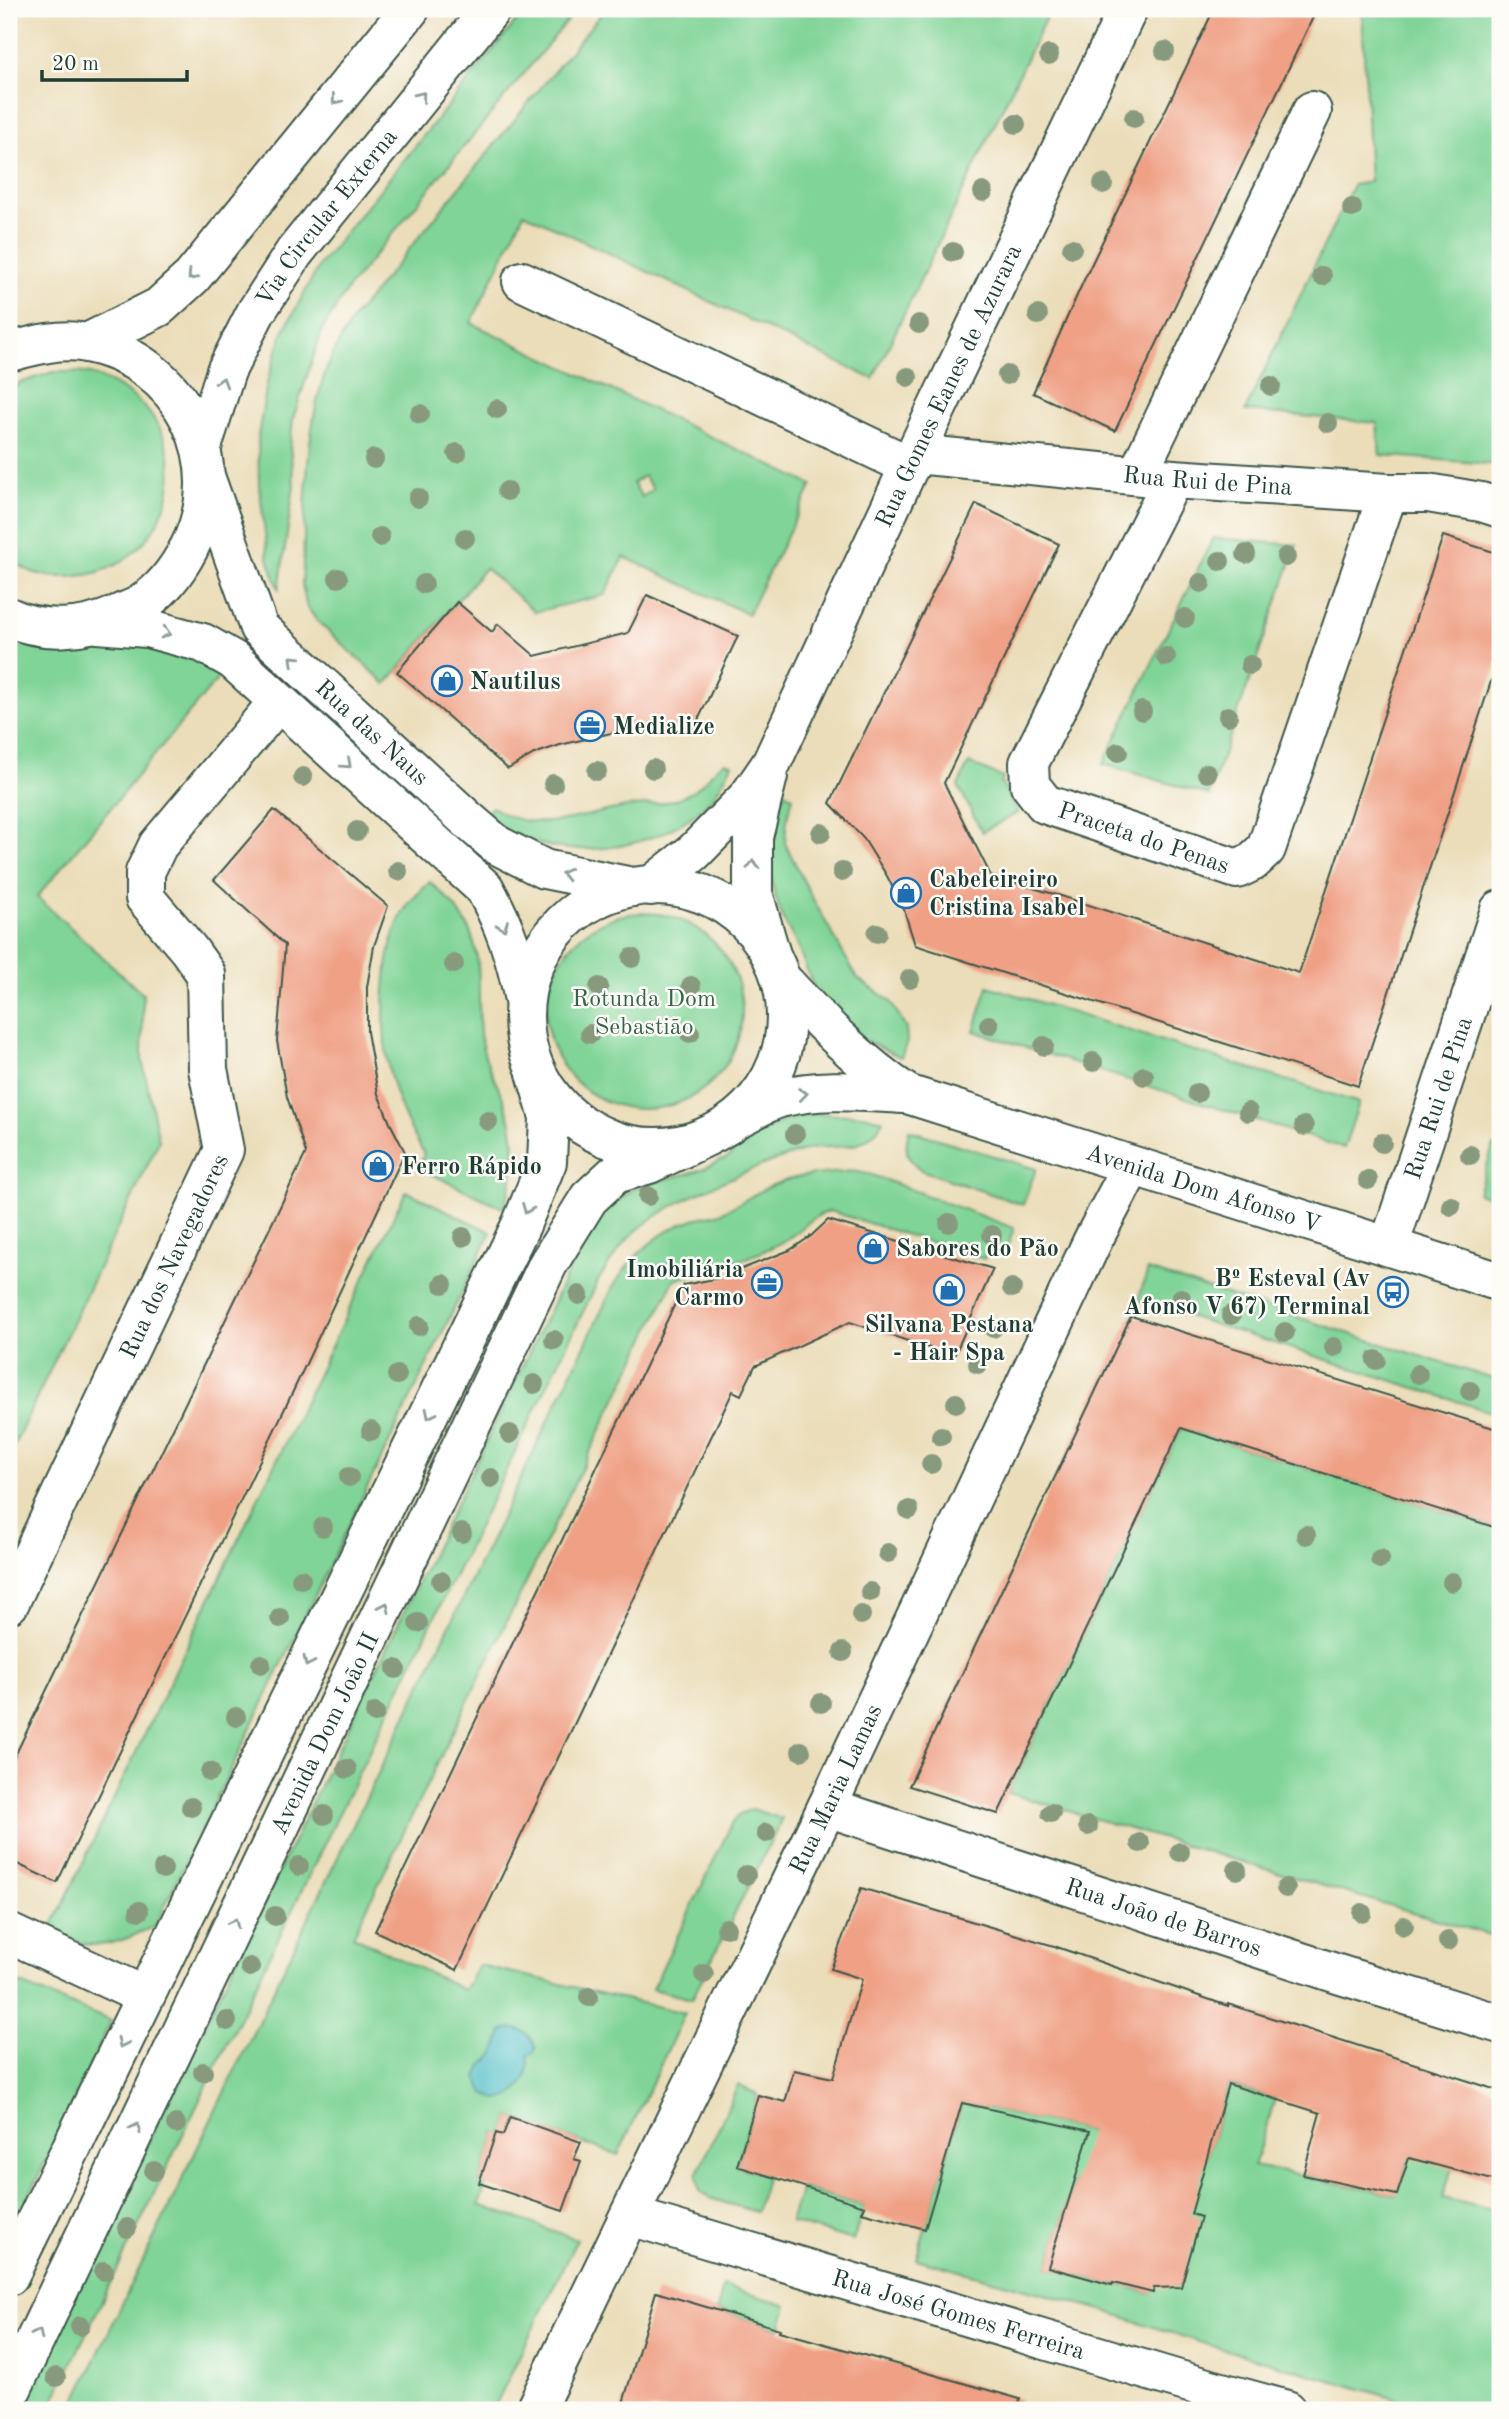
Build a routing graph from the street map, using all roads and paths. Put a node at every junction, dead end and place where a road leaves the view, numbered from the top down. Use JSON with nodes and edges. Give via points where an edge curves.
{"nodes":[{"id":1,"x":410,"y":9,"type":"edge"},
{"id":2,"x":491,"y":9,"type":"edge"},
{"id":3,"x":1128,"y":9,"type":"edge"},
{"id":4,"x":1312,"y":111,"type":"dead end"},
{"id":5,"x":522,"y":281,"type":"dead end"},
{"id":6,"x":87,"y":343,"type":"junction"},
{"id":7,"x":9,"y":352,"type":"edge"},
{"id":8,"x":912,"y":460,"type":"junction"},
{"id":9,"x":204,"y":463,"type":"junction"},
{"id":10,"x":1155,"y":477,"type":"junction"},
{"id":11,"x":1388,"y":493,"type":"junction"},
{"id":12,"x":1500,"y":508,"type":"edge"},
{"id":13,"x":9,"y":617,"type":"edge"},
{"id":14,"x":98,"y":624,"type":"junction"},
{"id":15,"x":278,"y":702,"type":"junction"},
{"id":16,"x":771,"y":764,"type":"junction"},
{"id":17,"x":642,"y":887,"type":"junction"},
{"id":18,"x":1500,"y":910,"type":"edge"},
{"id":19,"x":777,"y":968,"type":"junction"},
{"id":20,"x":524,"y":1002,"type":"junction"},
{"id":21,"x":536,"y":1073,"type":"junction"},
{"id":22,"x":906,"y":1094,"type":"junction"},
{"id":23,"x":724,"y":1127,"type":"junction"},
{"id":24,"x":1132,"y":1166,"type":"junction"},
{"id":25,"x":1389,"y":1246,"type":"junction"},
{"id":26,"x":1500,"y":1282,"type":"edge"},
{"id":27,"x":9,"y":1604,"type":"edge"},
{"id":28,"x":827,"y":1807,"type":"junction"},
{"id":29,"x":9,"y":1933,"type":"edge"},
{"id":30,"x":145,"y":1996,"type":"junction"},
{"id":31,"x":1500,"y":2024,"type":"edge"},
{"id":32,"x":630,"y":2216,"type":"junction"},
{"id":33,"x":9,"y":2276,"type":"edge"},
{"id":34,"x":9,"y":2395,"type":"edge"},
{"id":35,"x":1192,"y":2398,"type":"edge"},
{"id":36,"x":535,"y":2410,"type":"edge"},
{"id":37,"x":1287,"y":2410,"type":"edge"}],
"edges":[{"from":1,"to":6,"type":"street","one_way":true,"via":[[192,277],[159,307]]},
{"from":9,"to":2,"type":"street","name":"Via Circular Externa","one_way":true,"via":[[226,371],[256,312],[294,253]]},
{"from":3,"to":8,"type":"street","name":"Rua Gomes Eanes de Azurara"},
{"from":4,"to":10,"type":"street"},
{"from":5,"to":8,"type":"street"},
{"from":6,"to":7,"type":"street","via":[[46,342]]},
{"from":6,"to":9,"type":"street","name":"Rua das Naus","via":[[126,355],[159,378],[185,410]]},
{"from":8,"to":10,"type":"street","name":"Rua Rui de Pina"},
{"from":8,"to":16,"type":"street","name":"Rua Gomes Eanes de Azurara"},
{"from":9,"to":14,"type":"street","name":"Via Circular Externa","via":[[200,527],[178,570],[143,603]]},
{"from":17,"to":9,"type":"street","name":"Rua das Naus","one_way":true,"via":[[544,869],[497,845],[258,628]]},
{"from":10,"to":11,"type":"street","name":"Rua Rui de Pina"},
{"from":10,"to":11,"type":"street","name":"Praceta do Penas","via":[[1029,763],[1030,785],[1045,804],[1237,869],[1266,849]]},
{"from":11,"to":12,"type":"street","name":"Rua Rui de Pina","via":[[1428,494]]},
{"from":13,"to":14,"type":"street","via":[[60,628]]},
{"from":14,"to":15,"type":"street","name":"Rua das Naus","one_way":true,"via":[[147,628],[203,643],[233,660]]},
{"from":15,"to":20,"type":"street","name":"Rua das Naus","one_way":true,"via":[[485,889],[502,920]]},
{"from":15,"to":27,"type":"street","name":"Rua dos Navegadores","via":[[158,845],[145,872],[145,898],[206,974],[208,1069],[224,1150]]},
{"from":16,"to":17,"type":"street","name":"Rua Gomes Eanes de Azurara","via":[[749,796],[694,852]]},
{"from":19,"to":16,"type":"street","name":"Rua Gomes Eanes de Azurara","one_way":true,"via":[[753,893],[753,836]]},
{"from":17,"to":19,"type":"street","name":"Rua das Naus","via":[[668,885],[710,896],[742,917],[767,946]]},
{"from":17,"to":20,"type":"street","via":[[624,888],[583,906],[551,936],[533,968]]},
{"from":18,"to":25,"type":"street","name":"Rua Rui de Pina"},
{"from":19,"to":22,"type":"street","name":"Avenida Dom Afonso V","via":[[832,1035]]},
{"from":19,"to":23,"type":"street","name":"Rua Gomes Eanes de Azurara","via":[[787,1018],[781,1056],[765,1089]]},
{"from":20,"to":21,"type":"street","name":"Avenida Dom João II","via":[[525,1038]]},
{"from":21,"to":23,"type":"street","via":[[559,1106],[591,1131],[628,1146],[669,1147]]},
{"from":21,"to":30,"type":"street","name":"Avenida Dom João II","one_way":true,"via":[[549,1117],[547,1162],[521,1225]]},
{"from":23,"to":22,"type":"street","name":"Avenida Dom Afonso V","one_way":true,"via":[[778,1098],[843,1091]]},
{"from":22,"to":24,"type":"street","name":"Avenida Dom Afonso V"},
{"from":34,"to":23,"type":"street","name":"Avenida Dom João II","one_way":true,"via":[[548,1265],[589,1198],[615,1174],[649,1164]]},
{"from":24,"to":25,"type":"street","name":"Avenida Dom Afonso V"},
{"from":24,"to":28,"type":"street","name":"Rua Maria Lamas"},
{"from":25,"to":26,"type":"street","name":"Avenida Dom Afonso V"},
{"from":28,"to":31,"type":"street","name":"Rua João de Barros"},
{"from":28,"to":32,"type":"street","name":"Rua Maria Lamas"},
{"from":29,"to":30,"type":"street"},
{"from":30,"to":33,"type":"street","name":"Avenida Dom João II","one_way":true},
{"from":32,"to":35,"type":"street","name":"Rua José Gomes Ferreira"},
{"from":32,"to":36,"type":"street","name":"Rua Maria Lamas"},
{"from":35,"to":37,"type":"street","name":"Rua José Gomes Ferreira"}]}
